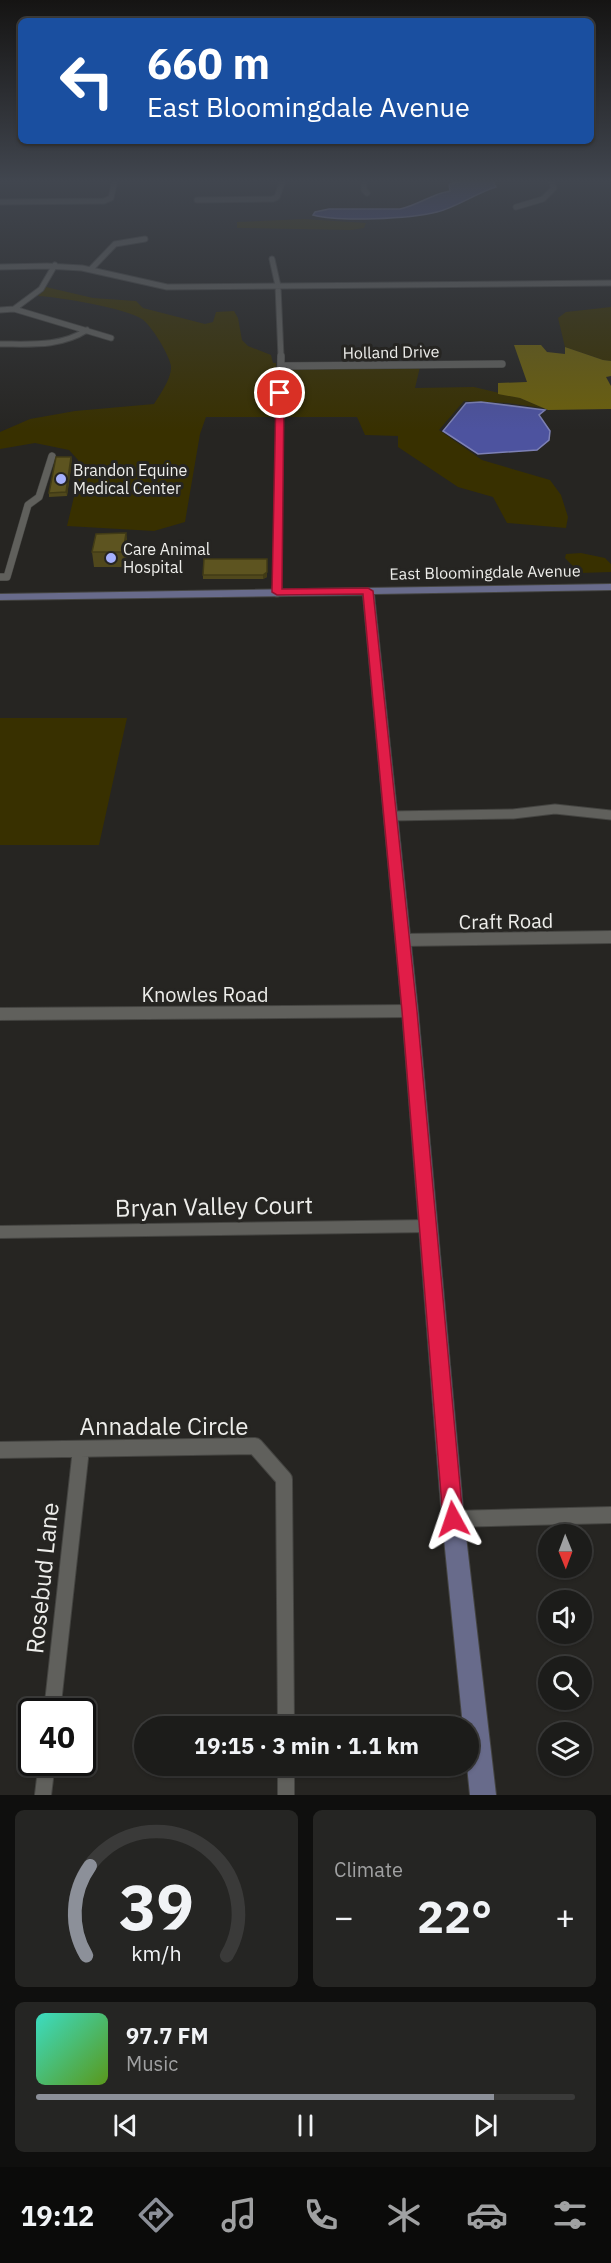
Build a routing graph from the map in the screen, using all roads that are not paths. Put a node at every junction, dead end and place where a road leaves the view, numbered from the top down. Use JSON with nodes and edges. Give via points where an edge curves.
{"nodes":[{"id":1,"x":97,"y":264,"type":"edge"},
{"id":2,"x":273,"y":264,"type":"edge"},
{"id":3,"x":55,"y":265,"type":"junction"},
{"id":4,"x":0,"y":267,"type":"edge"},
{"id":5,"x":91,"y":269,"type":"junction"},
{"id":6,"x":611,"y":283,"type":"edge"},
{"id":7,"x":278,"y":286,"type":"junction"},
{"id":8,"x":14,"y":309,"type":"junction"},
{"id":9,"x":0,"y":310,"type":"edge"},
{"id":10,"x":87,"y":330,"type":"junction"},
{"id":11,"x":111,"y":338,"type":"dead end"},
{"id":12,"x":0,"y":344,"type":"edge"},
{"id":13,"x":502,"y":364,"type":"dead end"},
{"id":14,"x":280,"y":366,"type":"junction"},
{"id":15,"x":52,"y":456,"type":"dead end"},
{"id":16,"x":0,"y":577,"type":"edge"},
{"id":17,"x":611,"y":587,"type":"edge"},
{"id":18,"x":368,"y":591,"type":"junction"},
{"id":19,"x":277,"y":592,"type":"junction"},
{"id":20,"x":0,"y":597,"type":"edge"},
{"id":21,"x":611,"y":814,"type":"edge"},
{"id":22,"x":390,"y":816,"type":"junction"},
{"id":23,"x":611,"y":937,"type":"edge"},
{"id":24,"x":402,"y":940,"type":"junction"},
{"id":25,"x":410,"y":1011,"type":"junction"},
{"id":26,"x":0,"y":1014,"type":"edge"},
{"id":27,"x":429,"y":1226,"type":"junction"},
{"id":28,"x":0,"y":1232,"type":"edge"},
{"id":29,"x":81,"y":1449,"type":"junction"},
{"id":30,"x":0,"y":1450,"type":"edge"},
{"id":31,"x":611,"y":1515,"type":"edge"},
{"id":32,"x":453,"y":1519,"type":"junction"},
{"id":33,"x":54,"y":1698,"type":"edge"},
{"id":34,"x":286,"y":1716,"type":"edge"},
{"id":35,"x":45,"y":1776,"type":"edge"},
{"id":36,"x":286,"y":1776,"type":"edge"},
{"id":37,"x":43,"y":1795,"type":"edge"},
{"id":38,"x":286,"y":1795,"type":"edge"},
{"id":39,"x":483,"y":1795,"type":"edge"}],
"edges":[{"from":1,"to":5,"type":"street"},
{"from":2,"to":7,"type":"street"},
{"from":3,"to":4,"type":"street"},
{"from":3,"to":5,"type":"street"},
{"from":3,"to":8,"type":"street","via":[[41,289]]},
{"from":5,"to":7,"type":"street","via":[[148,286]]},
{"from":6,"to":7,"type":"street"},
{"from":7,"to":14,"type":"street"},
{"from":8,"to":9,"type":"street"},
{"from":8,"to":10,"type":"street"},
{"from":10,"to":11,"type":"street"},
{"from":10,"to":12,"type":"street","via":[[77,338],[57,344]]},
{"from":13,"to":14,"type":"street","name":"Holland Drive"},
{"from":14,"to":19,"type":"street"},
{"from":15,"to":16,"type":"street","via":[[39,497],[28,505],[7,577]]},
{"from":17,"to":18,"type":"street","name":"East Bloomingdale Avenue"},
{"from":18,"to":19,"type":"street","name":"East Bloomingdale Avenue"},
{"from":18,"to":22,"type":"street"},
{"from":19,"to":20,"type":"street","name":"East Bloomingdale Avenue"},
{"from":21,"to":22,"type":"street","via":[[555,809],[513,814]]},
{"from":22,"to":24,"type":"street"},
{"from":23,"to":24,"type":"street","name":"Craft Road"},
{"from":24,"to":25,"type":"street"},
{"from":25,"to":26,"type":"street","name":"Knowles Road"},
{"from":25,"to":27,"type":"street"},
{"from":27,"to":28,"type":"street","name":"Bryan Valley Court"},
{"from":27,"to":32,"type":"street"},
{"from":29,"to":30,"type":"street","name":"Annadale Circle"},
{"from":29,"to":33,"type":"street","name":"Rosebud Lane"},
{"from":29,"to":34,"type":"street","name":"Annadale Circle","via":[[255,1446],[284,1479]]},
{"from":31,"to":32,"type":"street"},
{"from":32,"to":39,"type":"street"},
{"from":35,"to":37,"type":"street"},
{"from":36,"to":38,"type":"street"}]}
